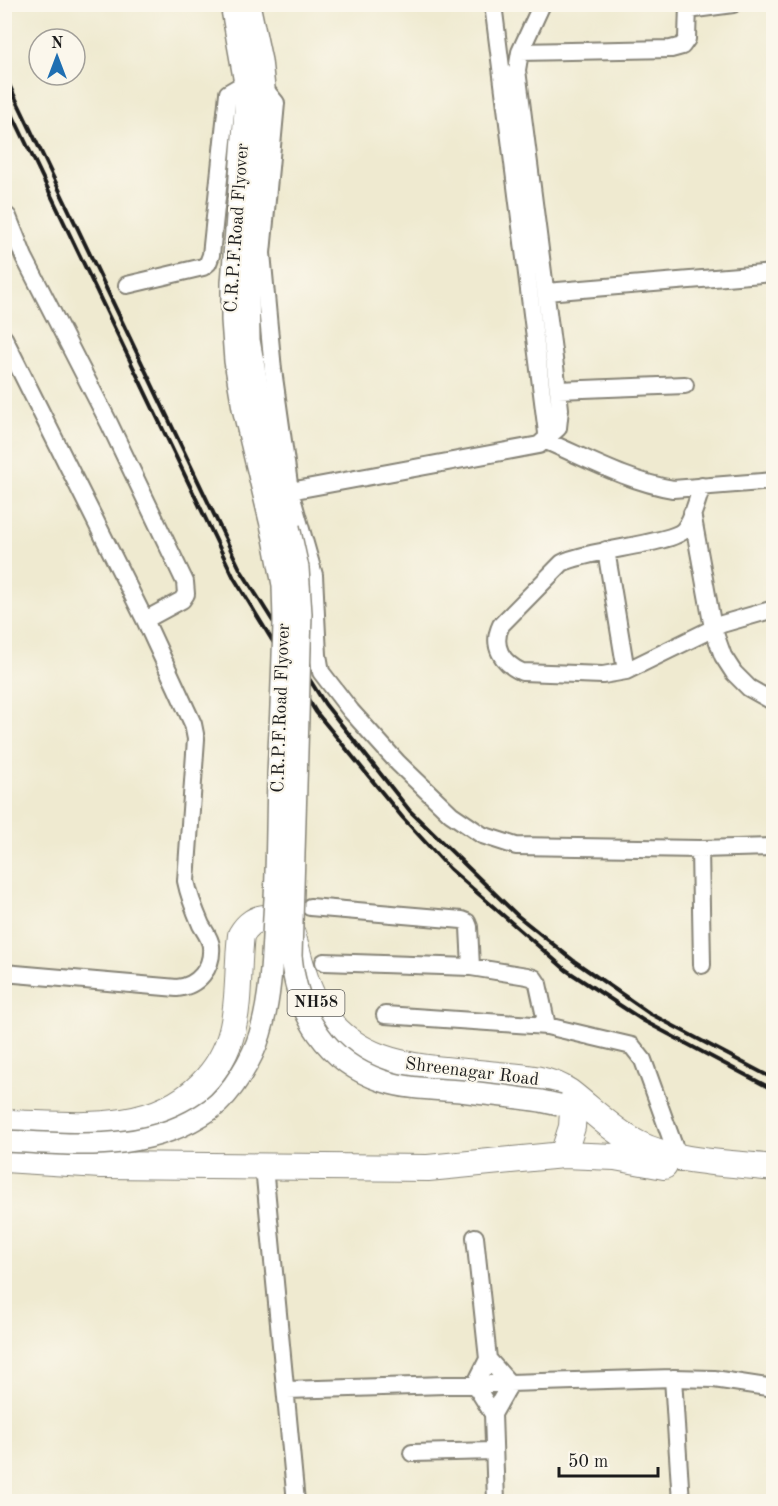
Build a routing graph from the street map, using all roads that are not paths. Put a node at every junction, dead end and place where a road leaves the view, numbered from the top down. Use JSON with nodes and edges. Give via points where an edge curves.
{"nodes":[{"id":1,"x":231,"y":4,"type":"edge"},
{"id":2,"x":249,"y":4,"type":"edge"},
{"id":3,"x":493,"y":4,"type":"edge"},
{"id":4,"x":542,"y":4,"type":"edge"},
{"id":5,"x":734,"y":4,"type":"edge"},
{"id":6,"x":688,"y":7,"type":"edge"},
{"id":7,"x":520,"y":52,"type":"junction"},
{"id":8,"x":255,"y":86,"type":"junction"},
{"id":9,"x":249,"y":177,"type":"junction"},
{"id":10,"x":4,"y":214,"type":"edge"},
{"id":11,"x":774,"y":273,"type":"edge"},
{"id":12,"x":127,"y":285,"type":"dead end"},
{"id":13,"x":546,"y":292,"type":"junction"},
{"id":14,"x":4,"y":338,"type":"edge"},
{"id":15,"x":685,"y":385,"type":"dead end"},
{"id":16,"x":558,"y":390,"type":"junction"},
{"id":17,"x":546,"y":441,"type":"junction"},
{"id":18,"x":774,"y":481,"type":"edge"},
{"id":19,"x":702,"y":486,"type":"junction"},
{"id":20,"x":290,"y":491,"type":"junction"},
{"id":21,"x":692,"y":512,"type":"junction"},
{"id":22,"x":606,"y":550,"type":"junction"},
{"id":23,"x":774,"y":609,"type":"edge"},
{"id":24,"x":145,"y":620,"type":"junction"},
{"id":25,"x":713,"y":628,"type":"junction"},
{"id":26,"x":626,"y":671,"type":"junction"},
{"id":27,"x":774,"y":702,"type":"edge"},
{"id":28,"x":774,"y":847,"type":"edge"},
{"id":29,"x":700,"y":849,"type":"junction"},
{"id":30,"x":309,"y":907,"type":"dead end"},
{"id":31,"x":324,"y":962,"type":"dead end"},
{"id":32,"x":702,"y":965,"type":"dead end"},
{"id":33,"x":471,"y":967,"type":"junction"},
{"id":34,"x":4,"y":973,"type":"edge"},
{"id":35,"x":385,"y":1015,"type":"dead end"},
{"id":36,"x":547,"y":1026,"type":"junction"},
{"id":37,"x":577,"y":1110,"type":"junction"},
{"id":38,"x":4,"y":1123,"type":"edge"},
{"id":39,"x":4,"y":1141,"type":"edge"},
{"id":40,"x":563,"y":1155,"type":"junction"},
{"id":41,"x":4,"y":1159,"type":"edge"},
{"id":42,"x":681,"y":1163,"type":"junction"},
{"id":43,"x":264,"y":1167,"type":"junction"},
{"id":44,"x":774,"y":1168,"type":"edge"},
{"id":45,"x":774,"y":1183,"type":"edge"},
{"id":46,"x":475,"y":1237,"type":"dead end"},
{"id":47,"x":488,"y":1359,"type":"junction"},
{"id":48,"x":673,"y":1378,"type":"junction"},
{"id":49,"x":510,"y":1384,"type":"junction"},
{"id":50,"x":475,"y":1385,"type":"junction"},
{"id":51,"x":773,"y":1386,"type":"edge"},
{"id":52,"x":287,"y":1390,"type":"junction"},
{"id":53,"x":493,"y":1414,"type":"junction"},
{"id":54,"x":494,"y":1451,"type":"junction"},
{"id":55,"x":412,"y":1453,"type":"dead end"},
{"id":56,"x":296,"y":1502,"type":"edge"},
{"id":57,"x":496,"y":1502,"type":"edge"},
{"id":58,"x":681,"y":1502,"type":"edge"}],
"edges":[{"from":1,"to":8,"type":"main road"},
{"from":2,"to":8,"type":"main road","via":[[261,62]]},
{"from":3,"to":17,"type":"street"},
{"from":4,"to":7,"type":"street"},
{"from":5,"to":6,"type":"street"},
{"from":6,"to":7,"type":"street","via":[[687,39],[682,46],[671,49]]},
{"from":7,"to":13,"type":"street","via":[[517,70]]},
{"from":8,"to":9,"type":"main road","name":"C.R.P.F.Road Flyover","via":[[245,111]]},
{"from":8,"to":12,"type":"street","via":[[228,93],[208,263]]},
{"from":8,"to":20,"type":"street","via":[[276,103],[262,253]]},
{"from":9,"to":37,"type":"main road","name":"C.R.P.F.Road Flyover","bridge":true,"via":[[249,340],[269,451],[298,568],[302,614],[291,956],[303,1004],[320,1038],[331,1050],[383,1081],[414,1088],[541,1101]]},
{"from":9,"to":39,"type":"main road","name":"C.R.P.F.Road Flyover","bridge":true,"via":[[232,283],[235,361],[283,585],[284,621],[272,945],[260,1034],[235,1082],[213,1108],[159,1136],[96,1144]]},
{"from":10,"to":24,"type":"street","via":[[185,582],[182,600]]},
{"from":11,"to":13,"type":"street"},
{"from":13,"to":16,"type":"street"},
{"from":14,"to":24,"type":"street"},
{"from":15,"to":16,"type":"street"},
{"from":16,"to":17,"type":"street","via":[[560,421]]},
{"from":17,"to":19,"type":"street","via":[[650,484],[673,489]]},
{"from":17,"to":20,"type":"street"},
{"from":18,"to":19,"type":"street"},
{"from":19,"to":21,"type":"street"},
{"from":20,"to":29,"type":"street","via":[[314,575],[321,672],[398,764],[450,814],[482,835],[516,846]]},
{"from":21,"to":22,"type":"street","via":[[686,528],[674,537]]},
{"from":21,"to":25,"type":"street"},
{"from":22,"to":26,"type":"street"},
{"from":22,"to":26,"type":"street","via":[[562,563],[501,625],[496,643],[506,661],[522,672],[603,675]]},
{"from":23,"to":25,"type":"street"},
{"from":24,"to":34,"type":"street","via":[[194,724],[186,881],[211,945],[208,964],[197,981],[189,987],[177,988]]},
{"from":25,"to":26,"type":"street"},
{"from":25,"to":27,"type":"street","via":[[734,673],[749,688]]},
{"from":28,"to":29,"type":"street"},
{"from":29,"to":32,"type":"street"},
{"from":30,"to":33,"type":"street","via":[[462,920],[469,927]]},
{"from":31,"to":33,"type":"street"},
{"from":33,"to":36,"type":"street","via":[[534,978]]},
{"from":35,"to":36,"type":"street"},
{"from":36,"to":42,"type":"street","via":[[632,1046],[638,1051]]},
{"from":37,"to":38,"type":"highway","name":"Shreenagar Road","number":"NH58","via":[[569,1092],[549,1082],[416,1067],[368,1053],[343,1037],[326,1019],[312,997],[286,925],[280,920],[263,918],[246,926],[241,935],[233,1030],[226,1050],[211,1075],[183,1100],[150,1118],[127,1123]]},
{"from":37,"to":40,"type":"highway"},
{"from":37,"to":42,"type":"highway","name":"Shreenagar Road","number":"NH58"},
{"from":40,"to":42,"type":"highway","name":"Shreenagar Road","number":"NH58"},
{"from":40,"to":43,"type":"highway","name":"Shreenagar Road","number":"NH58","via":[[428,1168]]},
{"from":41,"to":43,"type":"highway","name":"Shreenagar Road","number":"NH58","via":[[101,1165]]},
{"from":42,"to":44,"type":"highway","name":"Shreenagar Road","number":"NH58"},
{"from":42,"to":45,"type":"highway","name":"Shreenagar Road","number":"NH58"},
{"from":43,"to":52,"type":"street"},
{"from":46,"to":47,"type":"street"},
{"from":47,"to":49,"type":"street"},
{"from":47,"to":50,"type":"street"},
{"from":48,"to":49,"type":"street"},
{"from":48,"to":51,"type":"street"},
{"from":48,"to":58,"type":"street"},
{"from":49,"to":50,"type":"street"},
{"from":49,"to":53,"type":"street"},
{"from":50,"to":52,"type":"street"},
{"from":50,"to":53,"type":"street"},
{"from":52,"to":56,"type":"street"},
{"from":53,"to":54,"type":"street"},
{"from":54,"to":55,"type":"street"},
{"from":54,"to":57,"type":"street"}]}
